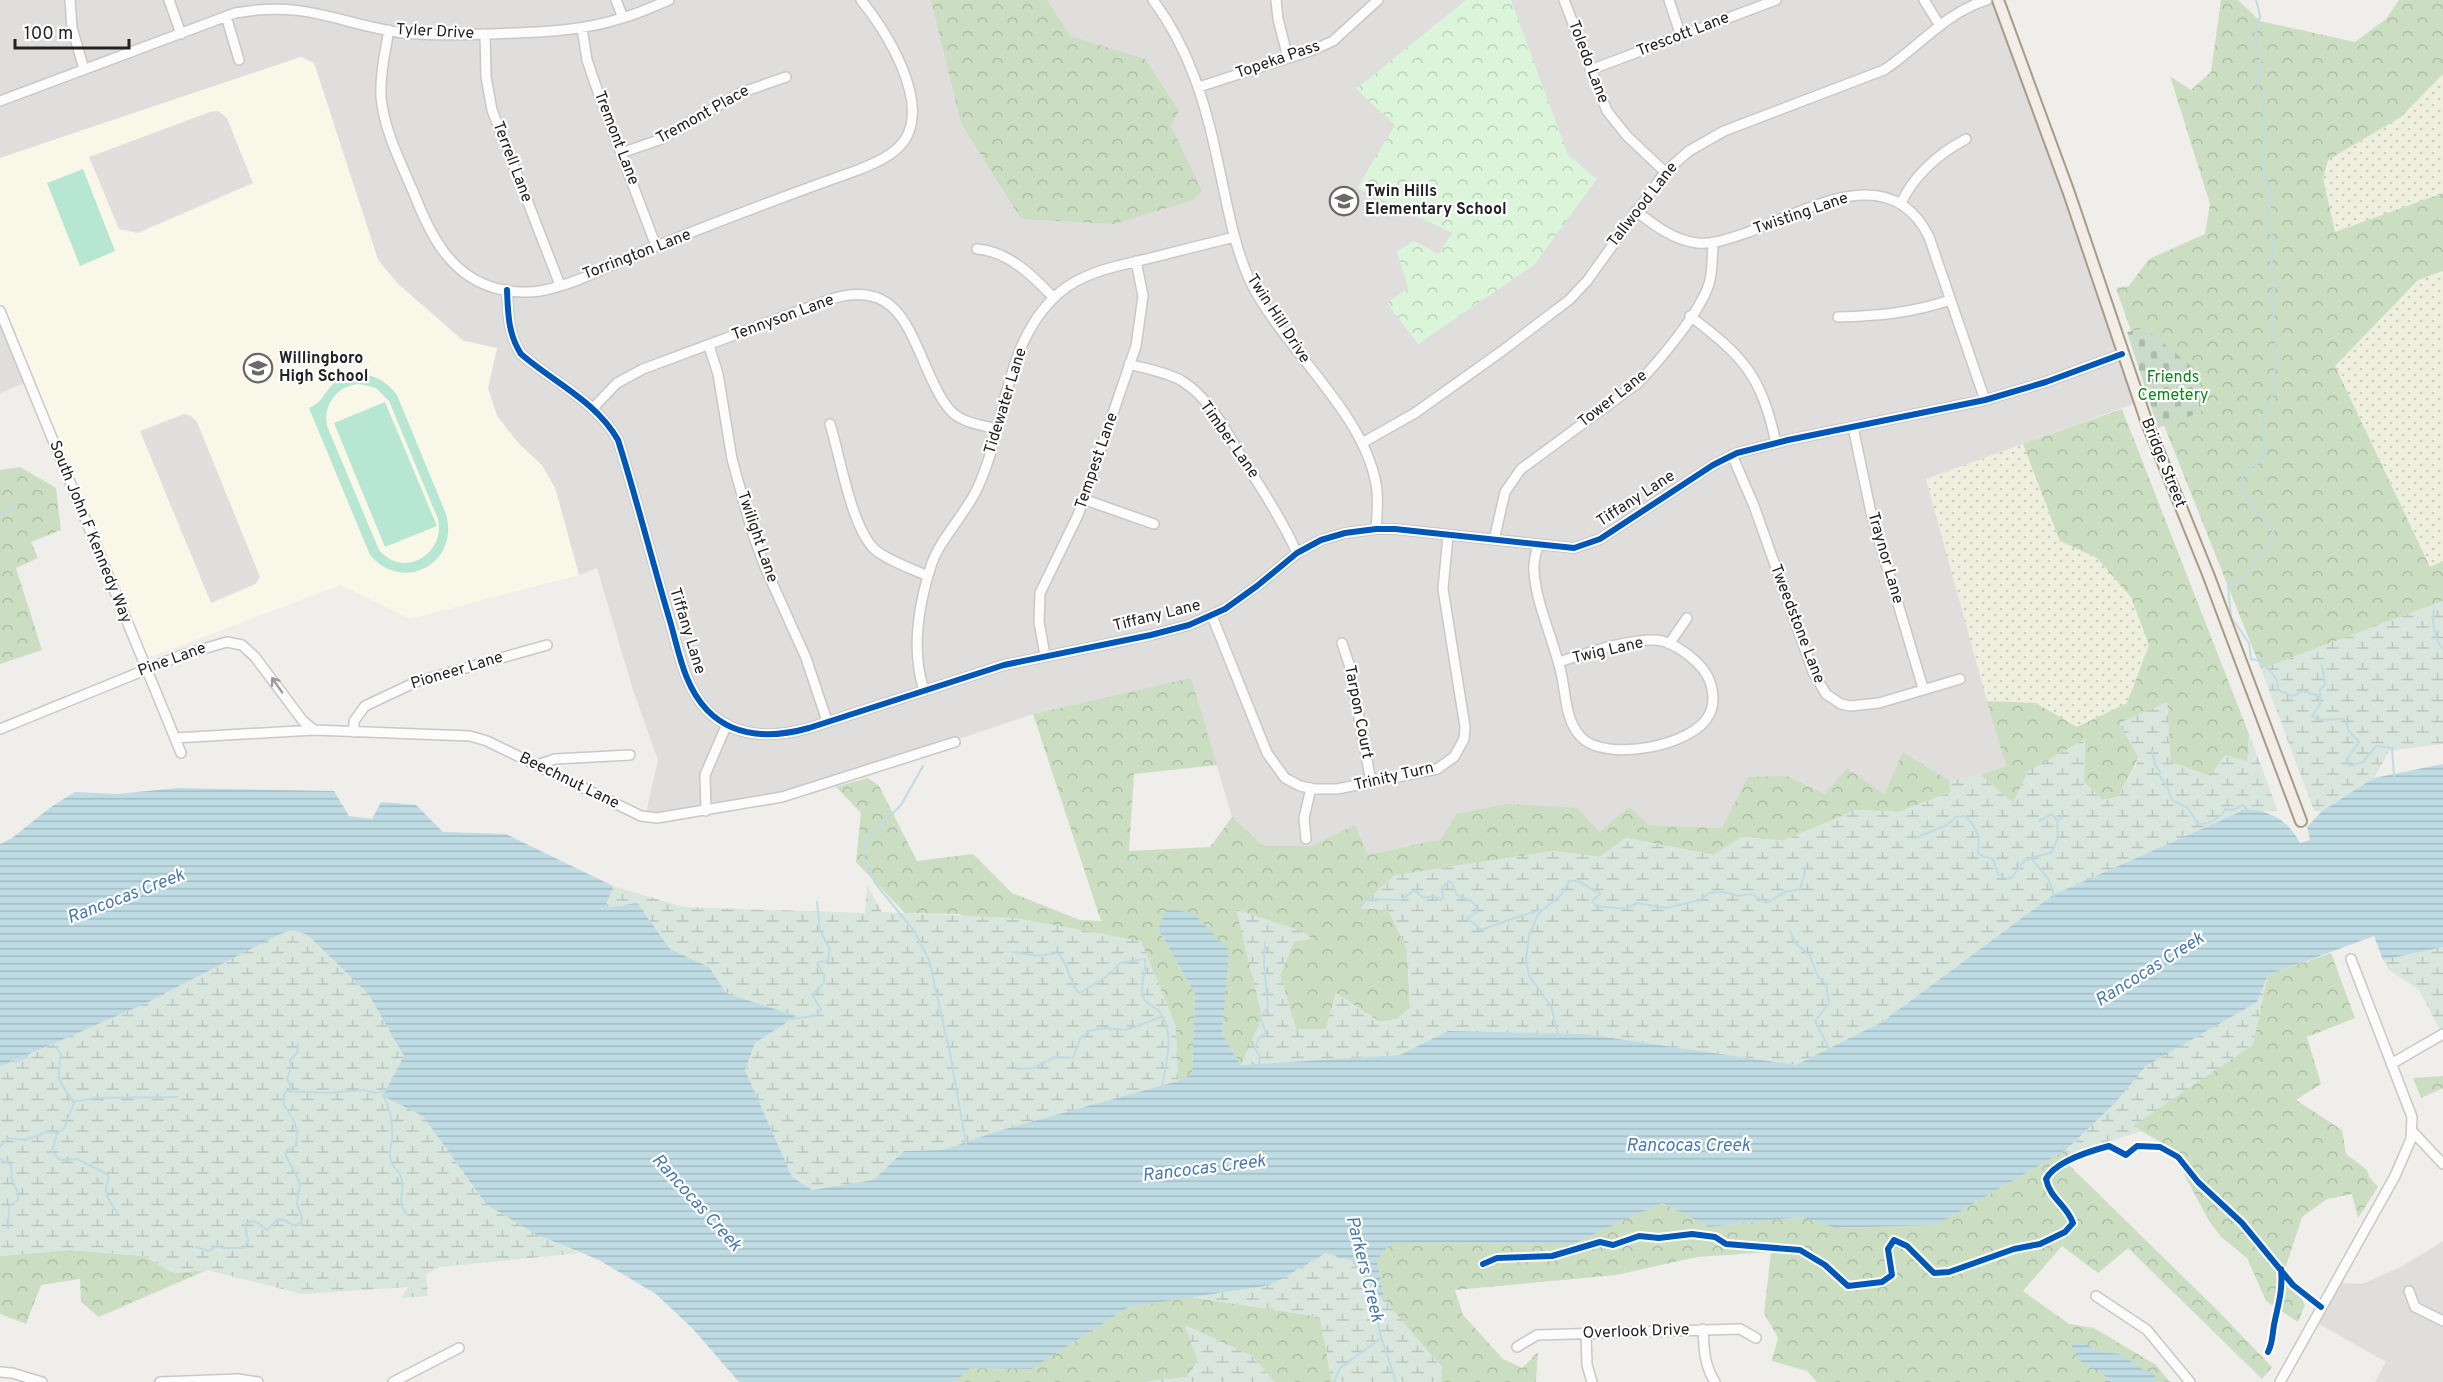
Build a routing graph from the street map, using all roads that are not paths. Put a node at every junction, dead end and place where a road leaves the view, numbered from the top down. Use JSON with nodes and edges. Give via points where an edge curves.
{"nodes":[{"id":1,"x":70,"y":0,"type":"edge"},
{"id":2,"x":169,"y":0,"type":"edge"},
{"id":3,"x":616,"y":0,"type":"edge"},
{"id":4,"x":669,"y":0,"type":"edge"},
{"id":5,"x":861,"y":0,"type":"edge"},
{"id":6,"x":1153,"y":0,"type":"edge"},
{"id":7,"x":1276,"y":0,"type":"edge"},
{"id":8,"x":1378,"y":0,"type":"edge"},
{"id":9,"x":1564,"y":0,"type":"edge"},
{"id":10,"x":1669,"y":0,"type":"edge"},
{"id":11,"x":1776,"y":0,"type":"edge"},
{"id":12,"x":1924,"y":0,"type":"edge"},
{"id":13,"x":1987,"y":0,"type":"edge"},
{"id":14,"x":1998,"y":0,"type":"edge"},
{"id":15,"x":293,"y":2,"type":"edge"},
{"id":16,"x":226,"y":16,"type":"junction"},
{"id":17,"x":623,"y":18,"type":"junction"},
{"id":18,"x":1940,"y":26,"type":"junction"},
{"id":19,"x":582,"y":28,"type":"junction"},
{"id":20,"x":389,"y":30,"type":"junction"},
{"id":21,"x":181,"y":34,"type":"junction"},
{"id":22,"x":485,"y":34,"type":"junction"},
{"id":23,"x":1681,"y":36,"type":"junction"},
{"id":24,"x":1288,"y":58,"type":"junction"},
{"id":25,"x":239,"y":60,"type":"dead end"},
{"id":26,"x":84,"y":69,"type":"junction"},
{"id":27,"x":1590,"y":70,"type":"junction"},
{"id":28,"x":786,"y":77,"type":"dead end"},
{"id":29,"x":1198,"y":87,"type":"junction"},
{"id":30,"x":0,"y":101,"type":"edge"},
{"id":31,"x":1966,"y":139,"type":"dead end"},
{"id":32,"x":621,"y":153,"type":"junction"},
{"id":33,"x":1665,"y":172,"type":"junction"},
{"id":34,"x":1901,"y":203,"type":"junction"},
{"id":35,"x":1636,"y":211,"type":"junction"},
{"id":36,"x":1235,"y":237,"type":"junction"},
{"id":37,"x":1713,"y":243,"type":"junction"},
{"id":38,"x":656,"y":246,"type":"junction"},
{"id":39,"x":976,"y":249,"type":"dead end"},
{"id":40,"x":1136,"y":261,"type":"junction"},
{"id":41,"x":560,"y":285,"type":"junction"},
{"id":42,"x":507,"y":290,"type":"junction"},
{"id":43,"x":1054,"y":298,"type":"junction"},
{"id":44,"x":1950,"y":300,"type":"junction"},
{"id":45,"x":0,"y":311,"type":"edge"},
{"id":46,"x":1690,"y":316,"type":"junction"},
{"id":47,"x":1838,"y":317,"type":"dead end"},
{"id":48,"x":3,"y":330,"type":"edge"},
{"id":49,"x":709,"y":345,"type":"junction"},
{"id":50,"x":2122,"y":354,"type":"junction"},
{"id":51,"x":1129,"y":364,"type":"junction"},
{"id":52,"x":1985,"y":400,"type":"junction"},
{"id":53,"x":593,"y":408,"type":"junction"},
{"id":54,"x":830,"y":424,"type":"dead end"},
{"id":55,"x":1853,"y":427,"type":"junction"},
{"id":56,"x":996,"y":429,"type":"junction"},
{"id":57,"x":1776,"y":442,"type":"junction"},
{"id":58,"x":1362,"y":443,"type":"junction"},
{"id":59,"x":1732,"y":455,"type":"junction"},
{"id":60,"x":1083,"y":499,"type":"junction"},
{"id":61,"x":1154,"y":524,"type":"dead end"},
{"id":62,"x":1376,"y":529,"type":"junction"},
{"id":63,"x":1448,"y":536,"type":"junction"},
{"id":64,"x":1494,"y":540,"type":"junction"},
{"id":65,"x":1538,"y":544,"type":"junction"},
{"id":66,"x":1297,"y":553,"type":"junction"},
{"id":67,"x":928,"y":576,"type":"junction"},
{"id":68,"x":1212,"y":616,"type":"junction"},
{"id":69,"x":1687,"y":618,"type":"dead end"},
{"id":70,"x":1342,"y":643,"type":"dead end"},
{"id":71,"x":1669,"y":644,"type":"junction"},
{"id":72,"x":547,"y":645,"type":"dead end"},
{"id":73,"x":1045,"y":655,"type":"junction"},
{"id":74,"x":1559,"y":662,"type":"junction"},
{"id":75,"x":146,"y":669,"type":"junction"},
{"id":76,"x":1960,"y":679,"type":"dead end"},
{"id":77,"x":1923,"y":688,"type":"junction"},
{"id":78,"x":924,"y":690,"type":"junction"},
{"id":79,"x":827,"y":721,"type":"junction"},
{"id":80,"x":727,"y":724,"type":"junction"},
{"id":81,"x":0,"y":729,"type":"edge"},
{"id":82,"x":314,"y":730,"type":"junction"},
{"id":83,"x":354,"y":732,"type":"junction"},
{"id":84,"x":175,"y":738,"type":"junction"},
{"id":85,"x":955,"y":742,"type":"dead end"},
{"id":86,"x":181,"y":753,"type":"dead end"},
{"id":87,"x":630,"y":755,"type":"dead end"},
{"id":88,"x":537,"y":765,"type":"junction"},
{"id":89,"x":1371,"y":782,"type":"junction"},
{"id":90,"x":1311,"y":788,"type":"junction"},
{"id":91,"x":706,"y":811,"type":"junction"},
{"id":92,"x":2301,"y":821,"type":"dead end"},
{"id":93,"x":1305,"y":839,"type":"dead end"},
{"id":94,"x":2351,"y":959,"type":"dead end"},
{"id":95,"x":2443,"y":1034,"type":"edge"},
{"id":96,"x":2391,"y":1064,"type":"junction"},
{"id":97,"x":2413,"y":1132,"type":"junction"},
{"id":98,"x":2443,"y":1164,"type":"edge"},
{"id":99,"x":2409,"y":1291,"type":"dead end"},
{"id":100,"x":2096,"y":1296,"type":"dead end"},
{"id":101,"x":2443,"y":1321,"type":"edge"},
{"id":102,"x":1703,"y":1329,"type":"junction"},
{"id":103,"x":1586,"y":1334,"type":"junction"},
{"id":104,"x":1756,"y":1338,"type":"dead end"},
{"id":105,"x":1517,"y":1347,"type":"dead end"},
{"id":106,"x":459,"y":1348,"type":"dead end"},
{"id":107,"x":0,"y":1372,"type":"edge"},
{"id":108,"x":42,"y":1382,"type":"edge"},
{"id":109,"x":160,"y":1382,"type":"edge"},
{"id":110,"x":258,"y":1382,"type":"edge"},
{"id":111,"x":393,"y":1382,"type":"edge"},
{"id":112,"x":1592,"y":1382,"type":"edge"},
{"id":113,"x":1715,"y":1382,"type":"edge"},
{"id":114,"x":2190,"y":1382,"type":"edge"},
{"id":115,"x":2280,"y":1382,"type":"edge"}],
"edges":[{"from":1,"to":26,"type":"street","via":[[72,28]]},
{"from":2,"to":21,"type":"street"},
{"from":3,"to":17,"type":"street"},
{"from":4,"to":17,"type":"street","name":"Tyler Drive"},
{"from":5,"to":38,"type":"street","name":"Torrington Lane","via":[[888,38],[910,96],[912,125],[903,143],[868,166]]},
{"from":6,"to":29,"type":"street","name":"Twin Hill Drive","via":[[1181,45]]},
{"from":7,"to":24,"type":"street"},
{"from":8,"to":24,"type":"street","name":"Topeka Pass","via":[[1333,40]]},
{"from":9,"to":27,"type":"street","name":"Toledo Lane"},
{"from":10,"to":23,"type":"street"},
{"from":11,"to":23,"type":"street","name":"Trescott Lane"},
{"from":12,"to":18,"type":"street"},
{"from":13,"to":18,"type":"street","name":"Tallwood Lane","via":[[1965,8]]},
{"from":14,"to":50,"type":"main road","name":"Bridge Street"},
{"from":15,"to":16,"type":"street","name":"Tyler Drive"},
{"from":15,"to":20,"type":"street","name":"Tyler Drive"},
{"from":16,"to":21,"type":"street","name":"Tyler Drive"},
{"from":16,"to":25,"type":"street"},
{"from":17,"to":19,"type":"street","name":"Tyler Drive"},
{"from":18,"to":33,"type":"street","name":"Tallwood Lane","via":[[1884,70],[1724,131],[1689,150]]},
{"from":19,"to":22,"type":"street","name":"Tyler Drive"},
{"from":19,"to":32,"type":"street","name":"Tremont Lane","via":[[590,69]]},
{"from":20,"to":22,"type":"street","name":"Tyler Drive","via":[[429,35]]},
{"from":20,"to":42,"type":"street","name":"Torrington Lane","via":[[382,68],[383,108],[427,226],[446,256],[462,272]]},
{"from":21,"to":26,"type":"street","name":"Tyler Drive"},
{"from":22,"to":41,"type":"street","name":"Terrell Lane","via":[[485,67],[492,110]]},
{"from":23,"to":27,"type":"street","name":"Trescott Lane"},
{"from":24,"to":29,"type":"street","name":"Topeka Pass"},
{"from":26,"to":30,"type":"street","name":"Tyler Drive"},
{"from":27,"to":33,"type":"street","name":"Toledo Lane","via":[[1613,120]]},
{"from":28,"to":32,"type":"street","name":"Tremont Place","via":[[740,93],[659,140]]},
{"from":29,"to":36,"type":"street","name":"Twin Hill Drive"},
{"from":31,"to":34,"type":"street","via":[[1924,169]]},
{"from":32,"to":38,"type":"street","name":"Tremont Lane"},
{"from":33,"to":35,"type":"street","name":"Tallwood Lane"},
{"from":34,"to":37,"type":"street","name":"Twisting Lane","via":[[1877,195],[1846,196]]},
{"from":34,"to":44,"type":"street","name":"Twisting Lane","via":[[1925,227]]},
{"from":35,"to":37,"type":"street","name":"Twisting Lane","via":[[1679,238]]},
{"from":35,"to":58,"type":"street","name":"Tallwood Lane","via":[[1587,281],[1559,308],[1415,413]]},
{"from":36,"to":40,"type":"street","name":"Tidewater Lane"},
{"from":36,"to":58,"type":"street","name":"Twin Hill Drive","via":[[1258,296]]},
{"from":37,"to":46,"type":"street","name":"Tower Lane","via":[[1708,285]]},
{"from":38,"to":41,"type":"street","name":"Torrington Lane"},
{"from":39,"to":43,"type":"street","via":[[1002,256],[1031,273]]},
{"from":40,"to":43,"type":"street","name":"Tidewater Lane","via":[[1078,280]]},
{"from":40,"to":51,"type":"street","name":"Tempest Lane","via":[[1143,304]]},
{"from":41,"to":42,"type":"street","name":"Torrington Lane","via":[[529,292]]},
{"from":42,"to":53,"type":"street","name":"Tiffany Lane","via":[[511,333],[521,354]]},
{"from":43,"to":56,"type":"street","name":"Tidewater Lane","via":[[1036,317],[1025,337]]},
{"from":44,"to":47,"type":"street","via":[[1895,314]]},
{"from":44,"to":52,"type":"street","name":"Twisting Lane"},
{"from":45,"to":48,"type":"street","name":"South John F Kennedy Way"},
{"from":46,"to":57,"type":"street","via":[[1730,348],[1749,370],[1769,411]]},
{"from":46,"to":64,"type":"street","name":"Tower Lane","via":[[1638,383],[1521,469],[1505,492]]},
{"from":48,"to":75,"type":"street","name":"South John F Kennedy Way"},
{"from":49,"to":53,"type":"street","name":"Tennyson Lane","via":[[624,378]]},
{"from":49,"to":56,"type":"street","name":"Tennyson Lane","via":[[831,299],[871,294],[888,303],[901,317],[940,396],[952,412],[966,421]]},
{"from":49,"to":79,"type":"street","name":"Twilight Lane","via":[[718,374],[732,459],[753,535],[810,668]]},
{"from":50,"to":52,"type":"street","name":"Tiffany Lane"},
{"from":50,"to":92,"type":"main road","name":"Bridge Street"},
{"from":51,"to":60,"type":"street","name":"Tempest Lane"},
{"from":51,"to":66,"type":"street","name":"Timber Lane","via":[[1173,376],[1200,397],[1273,504]]},
{"from":52,"to":55,"type":"street","name":"Tiffany Lane"},
{"from":53,"to":80,"type":"street","name":"Tiffany Lane","via":[[618,440],[688,680],[700,703]]},
{"from":54,"to":67,"type":"street","via":[[865,538],[877,552]]},
{"from":55,"to":57,"type":"street","name":"Tiffany Lane"},
{"from":55,"to":77,"type":"street","name":"Traynor Lane","via":[[1871,513]]},
{"from":56,"to":67,"type":"street","name":"Tidewater Lane","via":[[979,485],[933,560]]},
{"from":57,"to":59,"type":"street","name":"Tiffany Lane"},
{"from":58,"to":62,"type":"street","name":"Twin Hill Drive","via":[[1376,483]]},
{"from":59,"to":65,"type":"street","name":"Tiffany Lane","via":[[1600,539],[1574,548]]},
{"from":59,"to":77,"type":"street","name":"Tweedstone Lane","via":[[1820,688],[1833,700],[1850,706],[1879,703]]},
{"from":60,"to":61,"type":"street"},
{"from":60,"to":73,"type":"street","name":"Tempest Lane","via":[[1040,593],[1039,622]]},
{"from":62,"to":63,"type":"street","name":"Tiffany Lane"},
{"from":62,"to":66,"type":"street","name":"Tiffany Lane","via":[[1332,535]]},
{"from":63,"to":64,"type":"street","name":"Tiffany Lane"},
{"from":63,"to":89,"type":"street","name":"Trinity Turn","via":[[1443,589],[1464,739],[1454,757],[1437,769]]},
{"from":64,"to":65,"type":"street","name":"Tiffany Lane"},
{"from":65,"to":74,"type":"street","name":"Twig Lane","via":[[1534,578]]},
{"from":66,"to":68,"type":"street","name":"Tiffany Lane","via":[[1247,594]]},
{"from":67,"to":78,"type":"street","name":"Tidewater Lane","via":[[916,647],[917,671]]},
{"from":68,"to":73,"type":"street","name":"Tiffany Lane","via":[[1151,635]]},
{"from":68,"to":90,"type":"street","name":"Trinity Turn","via":[[1268,753],[1285,778]]},
{"from":69,"to":71,"type":"street"},
{"from":70,"to":89,"type":"street","name":"Tarpon Court"},
{"from":71,"to":74,"type":"street","name":"Twig Lane","via":[[1658,640],[1625,644]]},
{"from":71,"to":74,"type":"street","name":"Twig Lane","via":[[1704,670],[1712,685],[1712,708],[1705,722],[1692,732],[1643,748],[1604,749],[1582,739],[1570,721]]},
{"from":72,"to":83,"type":"street","name":"Pioneer Lane","via":[[416,682],[365,706],[354,721]]},
{"from":73,"to":78,"type":"street","name":"Tiffany Lane"},
{"from":75,"to":81,"type":"street","name":"Pine Lane"},
{"from":82,"to":75,"type":"street","name":"Pine Lane","one_way":true,"via":[[255,657],[235,642],[203,648]]},
{"from":75,"to":84,"type":"street","name":"South John F Kennedy Way"},
{"from":76,"to":77,"type":"street","name":"Tweedstone Lane"},
{"from":78,"to":79,"type":"street","name":"Tiffany Lane"},
{"from":79,"to":80,"type":"street","name":"Tiffany Lane","via":[[769,735]]},
{"from":80,"to":91,"type":"street","via":[[705,775]]},
{"from":82,"to":83,"type":"street","name":"Beechnut Lane"},
{"from":82,"to":84,"type":"street","name":"Beechnut Lane"},
{"from":83,"to":88,"type":"street","name":"Beechnut Lane","via":[[470,736]]},
{"from":84,"to":86,"type":"street","name":"South John F Kennedy Way"},
{"from":85,"to":91,"type":"street","name":"Beechnut Lane","via":[[782,797]]},
{"from":87,"to":88,"type":"street","via":[[555,759]]},
{"from":88,"to":91,"type":"street","name":"Beechnut Lane","via":[[645,817]]},
{"from":89,"to":90,"type":"street","name":"Trinity Turn","via":[[1337,789]]},
{"from":90,"to":93,"type":"street","via":[[1304,818]]},
{"from":94,"to":96,"type":"street"},
{"from":95,"to":96,"type":"street"},
{"from":96,"to":97,"type":"street","via":[[2412,1117]]},
{"from":97,"to":98,"type":"street"},
{"from":97,"to":115,"type":"street","via":[[2394,1176]]},
{"from":99,"to":101,"type":"street","via":[[2415,1306]]},
{"from":100,"to":114,"type":"street","via":[[2147,1330]]},
{"from":102,"to":103,"type":"street","name":"Overlook Drive"},
{"from":102,"to":104,"type":"street","name":"Overlook Drive","via":[[1740,1329]]},
{"from":102,"to":113,"type":"street","via":[[1707,1366]]},
{"from":103,"to":105,"type":"street","name":"Overlook Drive","via":[[1537,1335]]},
{"from":103,"to":112,"type":"street"},
{"from":106,"to":111,"type":"street"},
{"from":107,"to":108,"type":"street"},
{"from":109,"to":110,"type":"street"}]}
